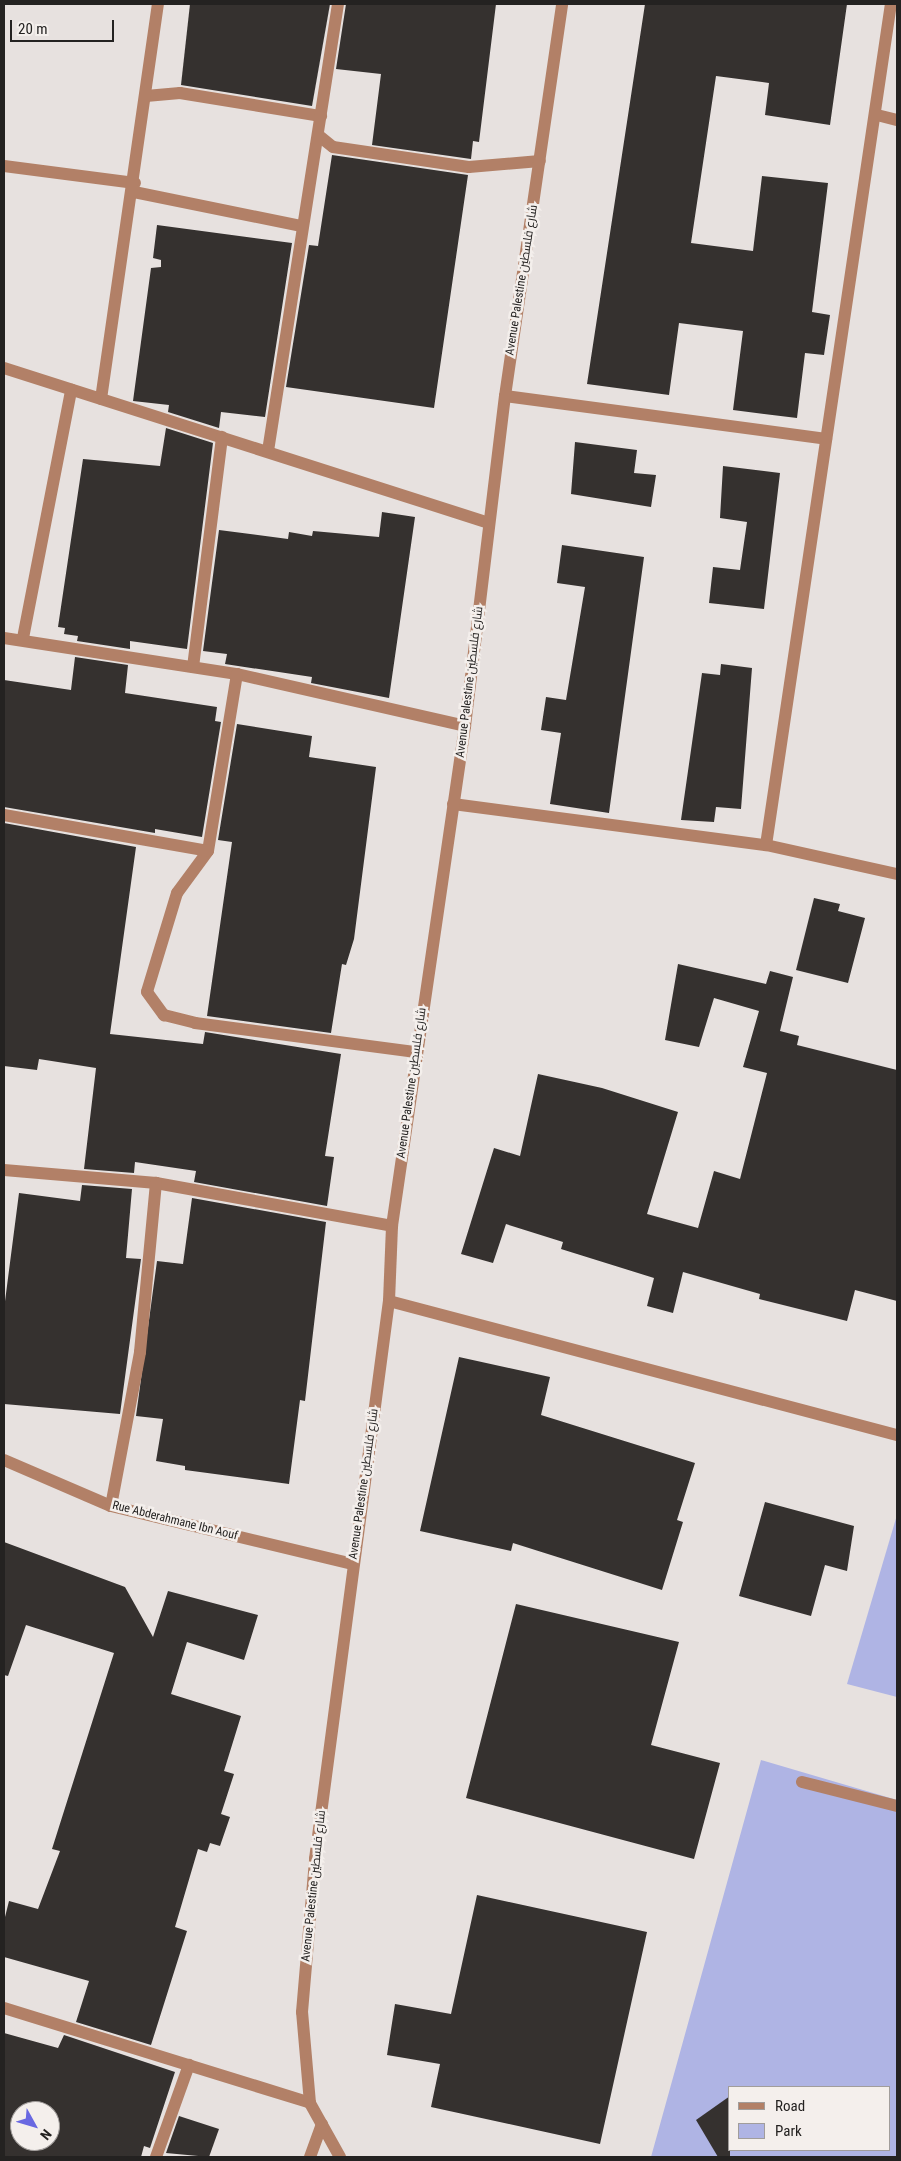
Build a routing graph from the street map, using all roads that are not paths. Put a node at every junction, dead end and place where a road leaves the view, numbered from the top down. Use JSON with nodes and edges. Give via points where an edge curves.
{"nodes":[{"id":1,"x":158,"y":4,"type":"edge"},
{"id":2,"x":338,"y":4,"type":"edge"},
{"id":3,"x":562,"y":4,"type":"edge"},
{"id":4,"x":891,"y":4,"type":"edge"},
{"id":5,"x":146,"y":96,"type":"junction"},
{"id":6,"x":878,"y":115,"type":"junction"},
{"id":7,"x":321,"y":116,"type":"junction"},
{"id":8,"x":897,"y":120,"type":"edge"},
{"id":9,"x":318,"y":135,"type":"junction"},
{"id":10,"x":540,"y":161,"type":"junction"},
{"id":11,"x":4,"y":166,"type":"edge"},
{"id":12,"x":135,"y":188,"type":"junction"},
{"id":13,"x":301,"y":226,"type":"junction"},
{"id":14,"x":4,"y":368,"type":"edge"},
{"id":15,"x":71,"y":390,"type":"junction"},
{"id":16,"x":505,"y":396,"type":"junction"},
{"id":17,"x":101,"y":399,"type":"junction"},
{"id":18,"x":222,"y":438,"type":"junction"},
{"id":19,"x":826,"y":439,"type":"junction"},
{"id":20,"x":268,"y":451,"type":"junction"},
{"id":21,"x":489,"y":523,"type":"junction"},
{"id":22,"x":4,"y":638,"type":"edge"},
{"id":23,"x":24,"y":638,"type":"junction"},
{"id":24,"x":192,"y":667,"type":"junction"},
{"id":25,"x":236,"y":674,"type":"junction"},
{"id":26,"x":465,"y":726,"type":"junction"},
{"id":27,"x":453,"y":804,"type":"junction"},
{"id":28,"x":4,"y":815,"type":"edge"},
{"id":29,"x":766,"y":845,"type":"junction"},
{"id":30,"x":208,"y":850,"type":"junction"},
{"id":31,"x":897,"y":874,"type":"edge"},
{"id":32,"x":416,"y":1052,"type":"junction"},
{"id":33,"x":4,"y":1170,"type":"edge"},
{"id":34,"x":156,"y":1184,"type":"junction"},
{"id":35,"x":392,"y":1226,"type":"junction"},
{"id":36,"x":389,"y":1301,"type":"junction"},
{"id":37,"x":897,"y":1435,"type":"edge"},
{"id":38,"x":4,"y":1460,"type":"edge"},
{"id":39,"x":111,"y":1506,"type":"junction"},
{"id":40,"x":352,"y":1564,"type":"junction"},
{"id":41,"x":802,"y":1782,"type":"dead end"},
{"id":42,"x":897,"y":1806,"type":"edge"},
{"id":43,"x":4,"y":2008,"type":"edge"},
{"id":44,"x":190,"y":2065,"type":"junction"},
{"id":45,"x":310,"y":2103,"type":"junction"},
{"id":46,"x":322,"y":2124,"type":"junction"},
{"id":47,"x":156,"y":2157,"type":"edge"},
{"id":48,"x":310,"y":2157,"type":"edge"},
{"id":49,"x":340,"y":2157,"type":"edge"}],
"edges":[{"from":1,"to":5,"type":"street"},
{"from":2,"to":7,"type":"street"},
{"from":3,"to":10,"type":"street","name":"Avenue Palestine شارع فلسطين"},
{"from":4,"to":6,"type":"street"},
{"from":5,"to":7,"type":"street","via":[[180,93]]},
{"from":5,"to":12,"type":"street"},
{"from":6,"to":8,"type":"street"},
{"from":6,"to":19,"type":"street"},
{"from":7,"to":9,"type":"street"},
{"from":9,"to":10,"type":"street","via":[[333,147],[469,167]]},
{"from":9,"to":13,"type":"street"},
{"from":10,"to":16,"type":"street","name":"Avenue Palestine شارع فلسطين"},
{"from":11,"to":12,"type":"street"},
{"from":12,"to":13,"type":"street"},
{"from":12,"to":17,"type":"street"},
{"from":13,"to":20,"type":"street"},
{"from":14,"to":15,"type":"street"},
{"from":15,"to":17,"type":"street"},
{"from":15,"to":23,"type":"street"},
{"from":16,"to":19,"type":"street"},
{"from":16,"to":21,"type":"street","name":"Avenue Palestine شارع فلسطين"},
{"from":17,"to":18,"type":"street"},
{"from":18,"to":20,"type":"street"},
{"from":18,"to":24,"type":"street"},
{"from":19,"to":29,"type":"street"},
{"from":20,"to":21,"type":"street"},
{"from":21,"to":26,"type":"street","name":"Avenue Palestine شارع فلسطين"},
{"from":22,"to":23,"type":"street"},
{"from":23,"to":24,"type":"street"},
{"from":24,"to":25,"type":"street"},
{"from":25,"to":26,"type":"street"},
{"from":25,"to":30,"type":"street"},
{"from":26,"to":27,"type":"street","name":"Avenue Palestine شارع فلسطين"},
{"from":27,"to":29,"type":"street"},
{"from":27,"to":32,"type":"street","name":"Avenue Palestine شارع فلسطين"},
{"from":28,"to":30,"type":"street"},
{"from":29,"to":31,"type":"street"},
{"from":30,"to":32,"type":"street","via":[[177,893],[147,992],[164,1015],[195,1023]]},
{"from":32,"to":35,"type":"street","name":"Avenue Palestine شارع فلسطين"},
{"from":33,"to":34,"type":"street"},
{"from":34,"to":35,"type":"street"},
{"from":34,"to":39,"type":"street","via":[[140,1352]]},
{"from":35,"to":36,"type":"street","name":"Avenue Palestine شارع فلسطين"},
{"from":36,"to":37,"type":"street"},
{"from":36,"to":40,"type":"street","name":"Avenue Palestine شارع فلسطين"},
{"from":38,"to":39,"type":"street","name":"Rue Abderahmane Ibn Aouf"},
{"from":39,"to":40,"type":"street","name":"Rue Abderahmane Ibn Aouf"},
{"from":40,"to":45,"type":"street","name":"Avenue Palestine شارع فلسطين","via":[[315,1859],[302,2012]]},
{"from":41,"to":42,"type":"street"},
{"from":43,"to":44,"type":"street"},
{"from":44,"to":45,"type":"street"},
{"from":44,"to":47,"type":"street"},
{"from":45,"to":46,"type":"street","name":"Avenue Palestine شارع فلسطين"},
{"from":46,"to":48,"type":"street"},
{"from":46,"to":49,"type":"street","name":"Avenue Palestine شارع فلسطين"}]}
